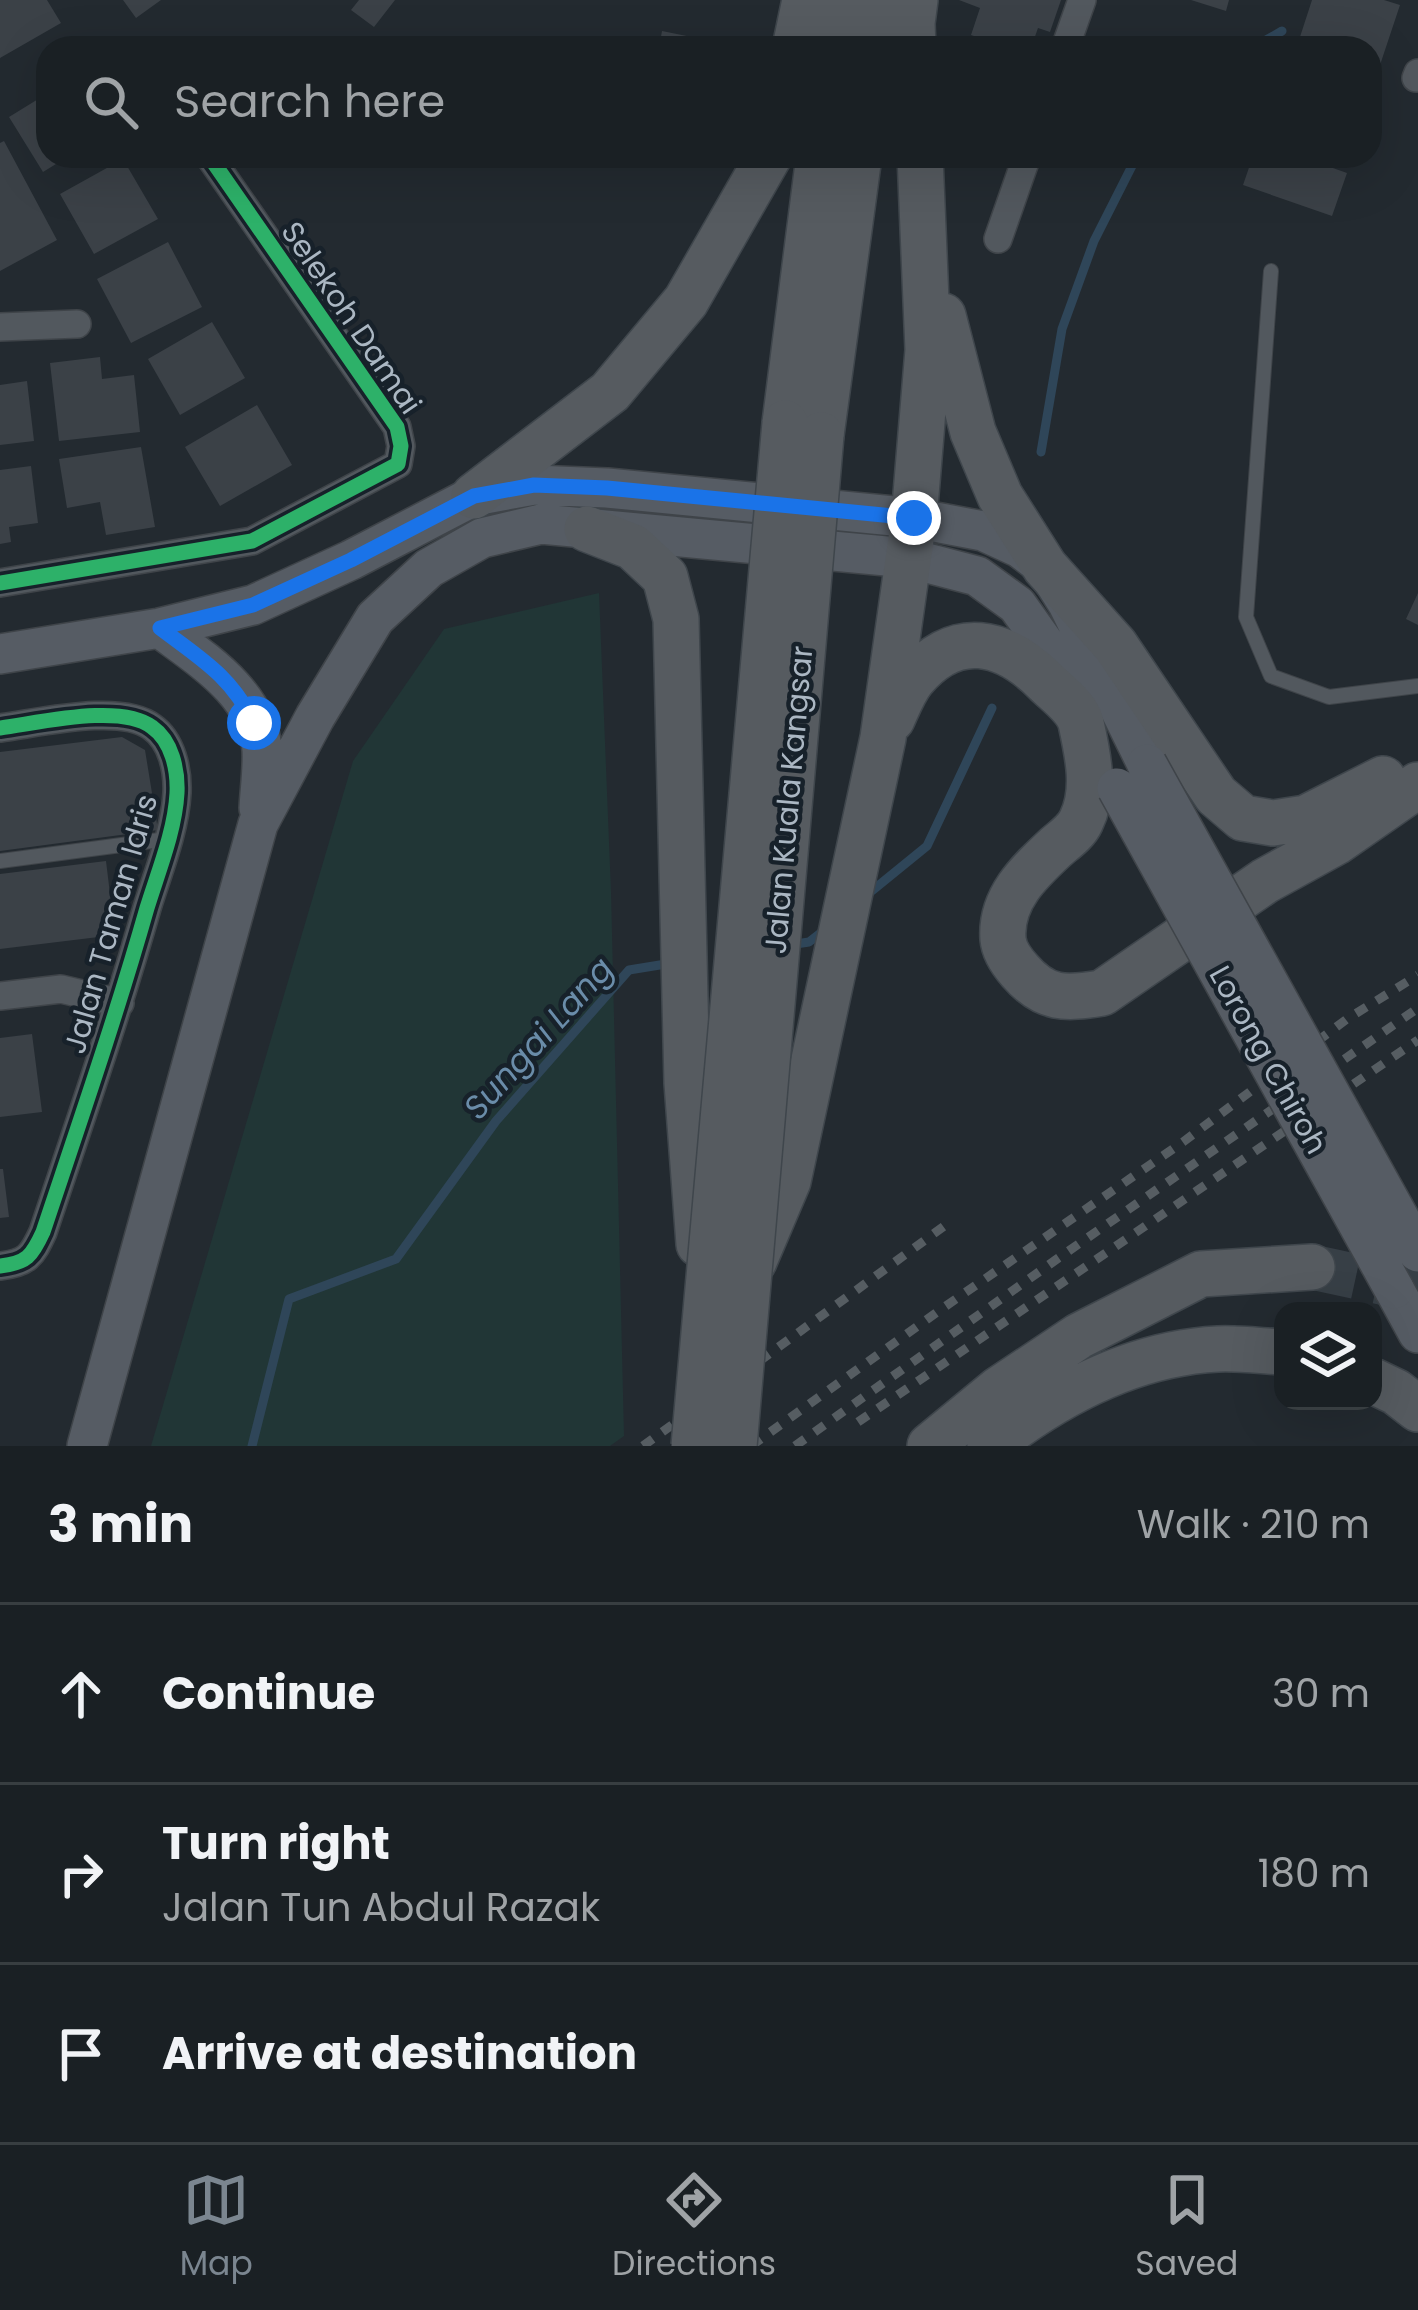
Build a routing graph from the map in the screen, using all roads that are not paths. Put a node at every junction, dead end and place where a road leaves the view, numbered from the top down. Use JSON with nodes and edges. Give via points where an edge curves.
{"nodes":[{"id":1,"x":806,"y":0,"type":"edge"},
{"id":2,"x":844,"y":0,"type":"edge"},
{"id":3,"x":884,"y":0,"type":"edge"},
{"id":4,"x":915,"y":0,"type":"edge"},
{"id":5,"x":1082,"y":0,"type":"edge"},
{"id":6,"x":798,"y":36,"type":"edge"},
{"id":7,"x":837,"y":36,"type":"edge"},
{"id":8,"x":878,"y":36,"type":"edge"},
{"id":9,"x":912,"y":36,"type":"edge"},
{"id":10,"x":1069,"y":36,"type":"edge"},
{"id":11,"x":217,"y":168,"type":"edge"},
{"id":12,"x":763,"y":168,"type":"edge"},
{"id":13,"x":817,"y":168,"type":"edge"},
{"id":14,"x":857,"y":168,"type":"edge"},
{"id":15,"x":921,"y":168,"type":"edge"},
{"id":16,"x":1023,"y":168,"type":"edge"},
{"id":17,"x":924,"y":238,"type":"junction"},
{"id":18,"x":998,"y":239,"type":"dead end"},
{"id":19,"x":1271,"y":271,"type":"dead end"},
{"id":20,"x":77,"y":323,"type":"dead end"},
{"id":21,"x":0,"y":327,"type":"edge"},
{"id":22,"x":474,"y":496,"type":"junction"},
{"id":23,"x":587,"y":529,"type":"junction"},
{"id":24,"x":911,"y":538,"type":"junction"},
{"id":25,"x":1045,"y":567,"type":"junction"},
{"id":26,"x":0,"y":583,"type":"edge"},
{"id":27,"x":160,"y":628,"type":"junction"},
{"id":28,"x":0,"y":654,"type":"edge"},
{"id":29,"x":1418,"y":686,"type":"edge"},
{"id":30,"x":1080,"y":716,"type":"junction"},
{"id":31,"x":0,"y":728,"type":"edge"},
{"id":32,"x":883,"y":738,"type":"junction"},
{"id":33,"x":1418,"y":763,"type":"edge"},
{"id":34,"x":1132,"y":776,"type":"junction"},
{"id":35,"x":1418,"y":785,"type":"edge"},
{"id":36,"x":258,"y":824,"type":"junction"},
{"id":37,"x":167,"y":839,"type":"junction"},
{"id":38,"x":0,"y":860,"type":"edge"},
{"id":39,"x":0,"y":996,"type":"edge"},
{"id":40,"x":120,"y":1003,"type":"junction"},
{"id":41,"x":1418,"y":1252,"type":"edge"},
{"id":42,"x":0,"y":1265,"type":"edge"},
{"id":43,"x":1312,"y":1267,"type":"tunnel mouth"},
{"id":44,"x":748,"y":1276,"type":"junction"},
{"id":45,"x":705,"y":1319,"type":"junction"},
{"id":46,"x":1418,"y":1333,"type":"edge"},
{"id":47,"x":1274,"y":1352,"type":"edge"},
{"id":48,"x":1382,"y":1385,"type":"edge"},
{"id":49,"x":1418,"y":1409,"type":"edge"},
{"id":50,"x":87,"y":1446,"type":"edge"},
{"id":51,"x":694,"y":1446,"type":"edge"},
{"id":52,"x":734,"y":1446,"type":"edge"},
{"id":53,"x":930,"y":1446,"type":"edge"},
{"id":54,"x":990,"y":1446,"type":"edge"}],
"edges":[{"from":1,"to":6,"type":"highway"},
{"from":2,"to":7,"type":"highway"},
{"from":3,"to":8,"type":"highway"},
{"from":4,"to":9,"type":"highway"},
{"from":5,"to":10,"type":"street"},
{"from":11,"to":26,"type":"street","name":"Selekoh Damai","via":[[398,427],[398,464],[252,541]]},
{"from":12,"to":22,"type":"highway","via":[[686,301],[610,392]]},
{"from":13,"to":45,"type":"highway","name":"Jalan Kuala Kangsar","bridge":true,"via":[[785,423]]},
{"from":14,"to":44,"type":"highway","name":"Jalan Kuala Kangsar","bridge":true,"via":[[821,435]]},
{"from":15,"to":17,"type":"highway"},
{"from":16,"to":18,"type":"street"},
{"from":17,"to":24,"type":"highway","via":[[928,350]]},
{"from":17,"to":25,"type":"highway","via":[[973,432],[1000,496]]},
{"from":19,"to":29,"type":"lane","via":[[1246,617],[1271,676],[1329,697]]},
{"from":20,"to":21,"type":"street"},
{"from":22,"to":24,"type":"main road","via":[[534,485],[607,488]]},
{"from":22,"to":27,"type":"main road","via":[[253,605]]},
{"from":23,"to":24,"type":"main road"},
{"from":23,"to":36,"type":"main road","via":[[541,524],[482,538],[429,568],[375,618]]},
{"from":23,"to":45,"type":"highway","bridge":true,"via":[[634,547],[665,577],[676,619],[687,1083]]},
{"from":24,"to":25,"type":"main road","via":[[983,532]]},
{"from":24,"to":30,"type":"main road","via":[[1017,604]]},
{"from":24,"to":32,"type":"highway"},
{"from":25,"to":33,"type":"highway","via":[[1115,645],[1216,795],[1243,818],[1306,818]]},
{"from":25,"to":34,"type":"main road","via":[[1068,604]]},
{"from":27,"to":28,"type":"main road"},
{"from":27,"to":36,"type":"main road","via":[[242,698],[262,747]]},
{"from":30,"to":32,"type":"highway","via":[[1025,662],[978,644],[932,660],[910,682]]},
{"from":30,"to":34,"type":"main road"},
{"from":30,"to":35,"type":"highway","via":[[1089,800],[1079,826],[1022,878],[1005,921],[1011,960],[1044,993],[1102,993]]},
{"from":31,"to":37,"type":"street","name":"Jalan Taman Idris","via":[[122,715],[149,724],[168,745],[177,776]]},
{"from":32,"to":44,"type":"highway","bridge":true,"via":[[788,1180]]},
{"from":34,"to":41,"type":"main road","name":"Lorong Chiroh","bridge":true},
{"from":34,"to":46,"type":"main road","name":"Lorong Chiroh","bridge":true},
{"from":36,"to":50,"type":"main road"},
{"from":37,"to":38,"type":"lane"},
{"from":37,"to":40,"type":"street","name":"Jalan Taman Idris"},
{"from":39,"to":40,"type":"street","via":[[61,989]]},
{"from":40,"to":42,"type":"street","name":"Jalan Taman Idris","via":[[34,1252]]},
{"from":43,"to":53,"type":"highway","via":[[1201,1274],[1079,1336]]},
{"from":44,"to":52,"type":"highway","name":"Jalan Kuala Kangsar","bridge":true},
{"from":45,"to":51,"type":"highway","name":"Jalan Kuala Kangsar","bridge":true},
{"from":47,"to":54,"type":"highway","via":[[1216,1349],[1147,1360],[1081,1386]]},
{"from":48,"to":49,"type":"highway"}]}
